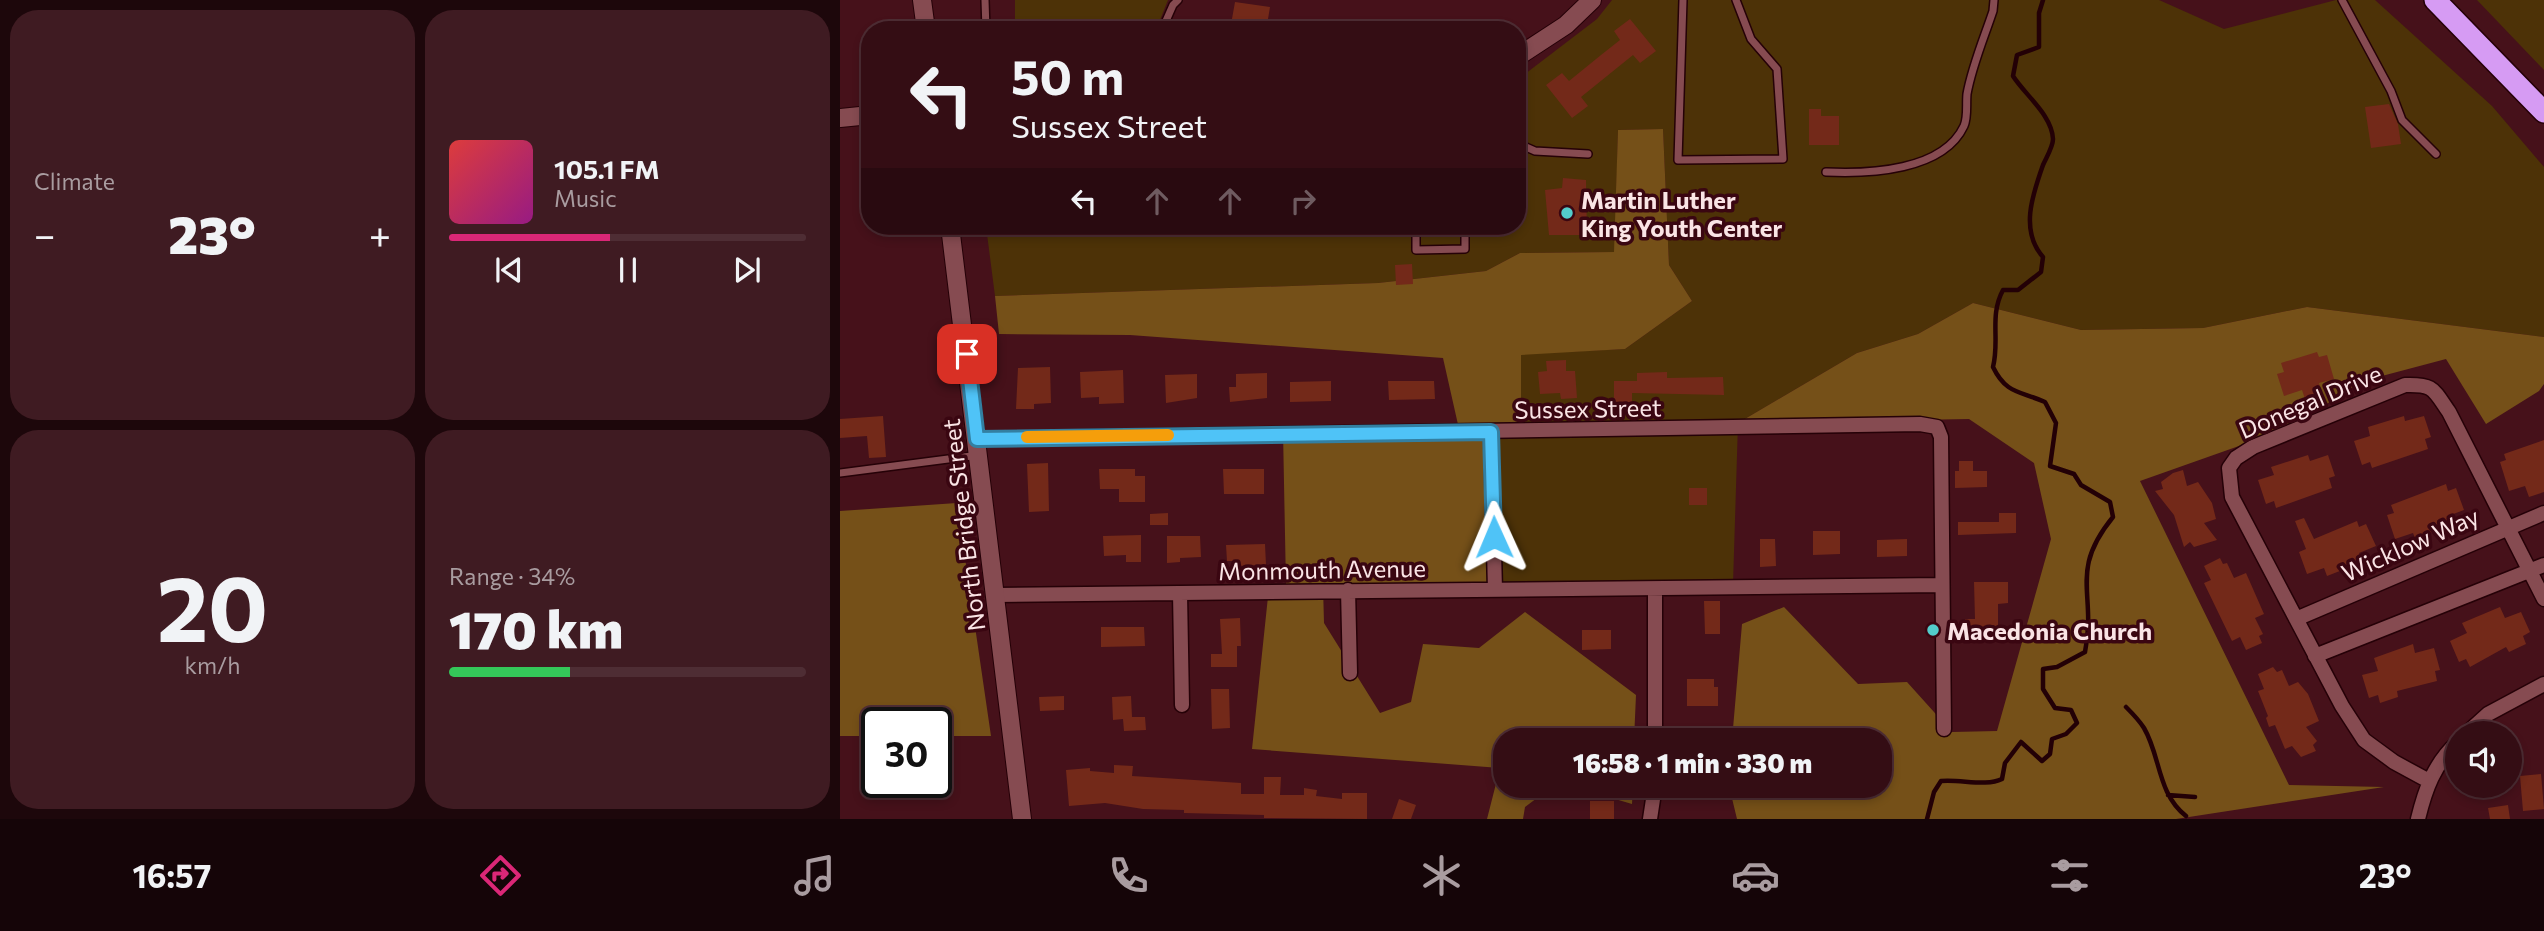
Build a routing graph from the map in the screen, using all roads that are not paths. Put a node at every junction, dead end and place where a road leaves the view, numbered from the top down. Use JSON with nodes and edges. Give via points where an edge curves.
{"nodes":[{"id":1,"x":922,"y":0,"type":"edge"},
{"id":2,"x":985,"y":0,"type":"edge"},
{"id":3,"x":1178,"y":0,"type":"edge"},
{"id":4,"x":1592,"y":0,"type":"edge"},
{"id":5,"x":1683,"y":0,"type":"edge"},
{"id":6,"x":1736,"y":0,"type":"edge"},
{"id":7,"x":1994,"y":0,"type":"edge"},
{"id":8,"x":2343,"y":0,"type":"edge"},
{"id":9,"x":2435,"y":0,"type":"edge"},
{"id":10,"x":925,"y":21,"type":"edge"},
{"id":11,"x":986,"y":21,"type":"edge"},
{"id":12,"x":1166,"y":21,"type":"edge"},
{"id":13,"x":1526,"y":51,"type":"edge"},
{"id":14,"x":2544,"y":112,"type":"edge"},
{"id":15,"x":861,"y":116,"type":"edge"},
{"id":16,"x":840,"y":118,"type":"edge"},
{"id":17,"x":1526,"y":146,"type":"edge"},
{"id":18,"x":1588,"y":153,"type":"dead end"},
{"id":19,"x":2436,"y":154,"type":"dead end"},
{"id":20,"x":1826,"y":172,"type":"dead end"},
{"id":21,"x":951,"y":235,"type":"edge"},
{"id":22,"x":1416,"y":235,"type":"edge"},
{"id":23,"x":1465,"y":235,"type":"edge"},
{"id":24,"x":1491,"y":432,"type":"junction"},
{"id":25,"x":978,"y":447,"type":"junction"},
{"id":26,"x":840,"y":473,"type":"edge"},
{"id":27,"x":2544,"y":513,"type":"edge"},
{"id":28,"x":2508,"y":526,"type":"junction"},
{"id":29,"x":2544,"y":565,"type":"edge"},
{"id":30,"x":2530,"y":570,"type":"junction"},
{"id":31,"x":1942,"y":585,"type":"junction"},
{"id":32,"x":1348,"y":590,"type":"junction"},
{"id":33,"x":1495,"y":590,"type":"junction"},
{"id":34,"x":1655,"y":590,"type":"junction"},
{"id":35,"x":1180,"y":593,"type":"junction"},
{"id":36,"x":996,"y":596,"type":"junction"},
{"id":37,"x":2544,"y":599,"type":"edge"},
{"id":38,"x":2296,"y":619,"type":"junction"},
{"id":39,"x":2315,"y":656,"type":"junction"},
{"id":40,"x":1350,"y":673,"type":"dead end"},
{"id":41,"x":2544,"y":684,"type":"edge"},
{"id":42,"x":1182,"y":705,"type":"dead end"},
{"id":43,"x":2480,"y":721,"type":"edge"},
{"id":44,"x":1655,"y":728,"type":"edge"},
{"id":45,"x":1944,"y":729,"type":"dead end"},
{"id":46,"x":2445,"y":756,"type":"edge"},
{"id":47,"x":2429,"y":781,"type":"junction"},
{"id":48,"x":1653,"y":798,"type":"edge"},
{"id":49,"x":1023,"y":819,"type":"edge"},
{"id":50,"x":1650,"y":819,"type":"edge"},
{"id":51,"x":2418,"y":819,"type":"edge"}],
"edges":[{"from":1,"to":10,"type":"street"},
{"from":2,"to":11,"type":"lane"},
{"from":3,"to":12,"type":"lane"},
{"from":4,"to":13,"type":"street","via":[[1566,25]]},
{"from":5,"to":6,"type":"lane","via":[[1678,160],[1783,159],[1777,68],[1751,39]]},
{"from":7,"to":20,"type":"lane","via":[[1967,94],[1965,124],[1949,147],[1908,164]]},
{"from":8,"to":19,"type":"lane","via":[[2402,120]]},
{"from":9,"to":14,"type":"highway"},
{"from":15,"to":16,"type":"street"},
{"from":17,"to":18,"type":"lane"},
{"from":21,"to":25,"type":"street","name":"North Bridge Street"},
{"from":22,"to":23,"type":"lane","via":[[1416,250],[1465,249]]},
{"from":24,"to":25,"type":"street","name":"Sussex Street"},
{"from":24,"to":31,"type":"street","name":"Sussex Street","via":[[1920,424],[1937,428],[1941,437]]},
{"from":24,"to":33,"type":"street"},
{"from":25,"to":26,"type":"lane"},
{"from":25,"to":36,"type":"street","name":"North Bridge Street"},
{"from":27,"to":28,"type":"street","name":"Wicklow Way"},
{"from":28,"to":30,"type":"street","name":"Donegal Drive"},
{"from":28,"to":38,"type":"street","name":"Wicklow Way"},
{"from":28,"to":38,"type":"street","name":"Donegal Drive","via":[[2449,412],[2427,384],[2405,385],[2246,451],[2228,468],[2232,498]]},
{"from":29,"to":30,"type":"street"},
{"from":30,"to":37,"type":"street","name":"Donegal Drive"},
{"from":30,"to":39,"type":"street"},
{"from":31,"to":34,"type":"street","name":"Monmouth Avenue"},
{"from":31,"to":45,"type":"street"},
{"from":32,"to":33,"type":"street","name":"Monmouth Avenue"},
{"from":32,"to":35,"type":"street","name":"Monmouth Avenue"},
{"from":32,"to":40,"type":"street"},
{"from":33,"to":34,"type":"street","name":"Monmouth Avenue"},
{"from":34,"to":44,"type":"street"},
{"from":35,"to":36,"type":"street","name":"Monmouth Avenue"},
{"from":35,"to":42,"type":"street"},
{"from":36,"to":49,"type":"street","name":"North Bridge Street"},
{"from":38,"to":39,"type":"street","name":"Donegal Drive"},
{"from":39,"to":47,"type":"street","name":"Donegal Drive","via":[[2364,740]]},
{"from":41,"to":43,"type":"street"},
{"from":46,"to":47,"type":"street"},
{"from":47,"to":51,"type":"street"},
{"from":48,"to":50,"type":"street"}]}
